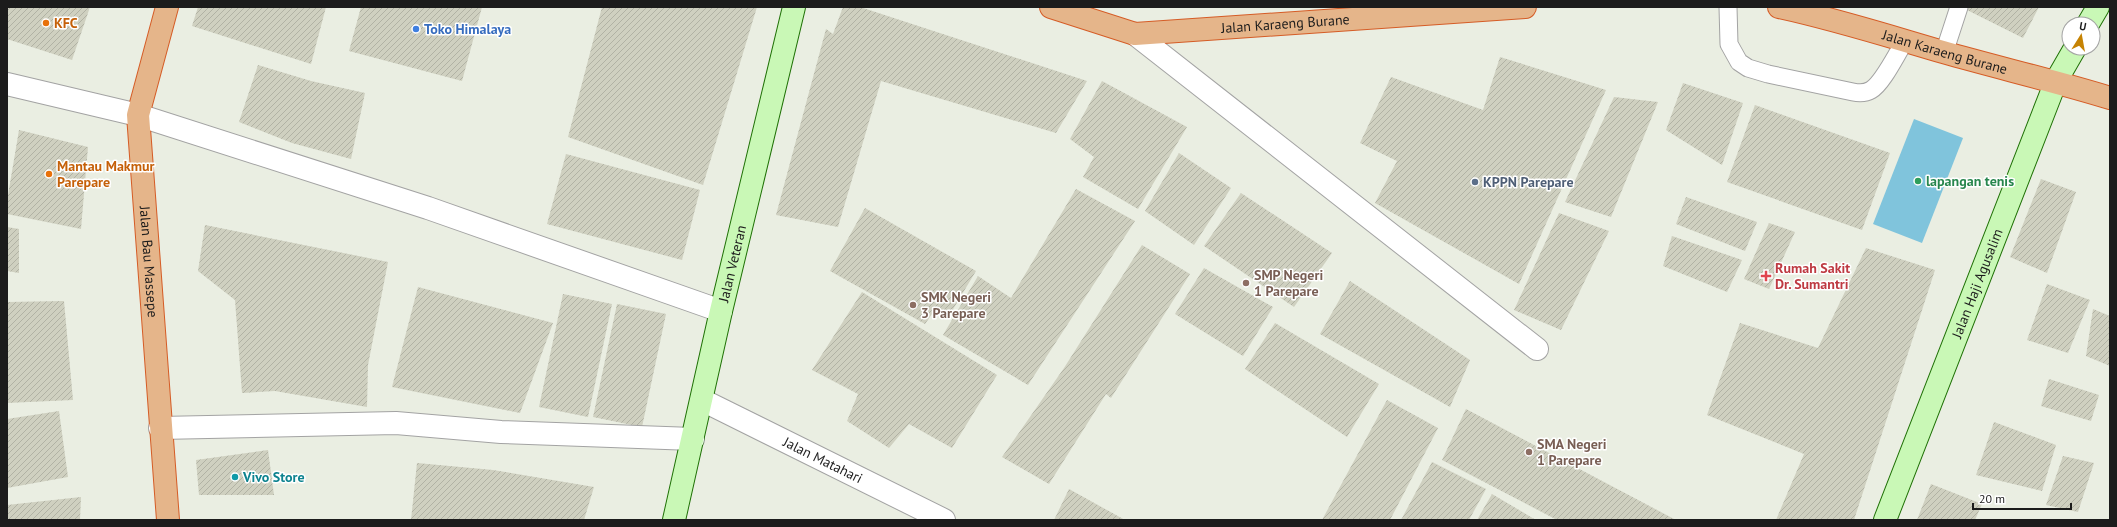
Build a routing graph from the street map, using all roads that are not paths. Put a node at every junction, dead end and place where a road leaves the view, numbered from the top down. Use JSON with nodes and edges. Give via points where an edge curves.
{"nodes":[{"id":1,"x":166,"y":7,"type":"edge"},
{"id":2,"x":794,"y":7,"type":"edge"},
{"id":3,"x":1052,"y":7,"type":"edge"},
{"id":4,"x":1525,"y":7,"type":"edge"},
{"id":5,"x":1728,"y":7,"type":"edge"},
{"id":6,"x":1779,"y":7,"type":"edge"},
{"id":7,"x":1959,"y":7,"type":"edge"},
{"id":8,"x":2098,"y":7,"type":"edge"},
{"id":9,"x":1821,"y":11,"type":"edge"},
{"id":10,"x":2093,"y":16,"type":"edge"},
{"id":11,"x":1135,"y":34,"type":"junction"},
{"id":12,"x":1905,"y":40,"type":"junction"},
{"id":13,"x":1944,"y":53,"type":"junction"},
{"id":14,"x":2070,"y":56,"type":"edge"},
{"id":15,"x":2056,"y":81,"type":"junction"},
{"id":16,"x":7,"y":84,"type":"edge"},
{"id":17,"x":2110,"y":98,"type":"edge"},
{"id":18,"x":138,"y":115,"type":"junction"},
{"id":19,"x":721,"y":311,"type":"junction"},
{"id":20,"x":1537,"y":349,"type":"dead end"},
{"id":21,"x":702,"y":400,"type":"junction"},
{"id":22,"x":160,"y":428,"type":"junction"},
{"id":23,"x":693,"y":439,"type":"junction"},
{"id":24,"x":168,"y":520,"type":"edge"},
{"id":25,"x":674,"y":520,"type":"edge"},
{"id":26,"x":944,"y":520,"type":"edge"},
{"id":27,"x":1885,"y":520,"type":"edge"}],
"edges":[{"from":1,"to":18,"type":"highway","name":"Jalan Bau Massepe"},
{"from":2,"to":19,"type":"street","name":"Jalan Veteran"},
{"from":3,"to":11,"type":"highway","name":"Jalan Karaeng Burane"},
{"from":4,"to":11,"type":"highway","name":"Jalan Karaeng Burane"},
{"from":5,"to":12,"type":"lane","via":[[1729,44],[1740,62],[1748,68],[1852,92],[1871,90],[1881,79]]},
{"from":6,"to":9,"type":"highway","name":"Jalan Karaeng Burane"},
{"from":7,"to":13,"type":"lane"},
{"from":8,"to":10,"type":"street"},
{"from":9,"to":12,"type":"highway","name":"Jalan Karaeng Burane"},
{"from":11,"to":20,"type":"street"},
{"from":12,"to":13,"type":"highway","name":"Jalan Karaeng Burane"},
{"from":13,"to":15,"type":"highway","name":"Jalan Karaeng Burane"},
{"from":14,"to":15,"type":"street","name":"Jalan Haji Agusalim"},
{"from":15,"to":17,"type":"highway","name":"Jalan Karaeng Burane"},
{"from":15,"to":27,"type":"street","name":"Jalan Haji Agusalim"},
{"from":16,"to":18,"type":"street"},
{"from":18,"to":19,"type":"street","via":[[428,208]]},
{"from":18,"to":22,"type":"highway","name":"Jalan Bau Massepe"},
{"from":19,"to":21,"type":"street","name":"Jalan Veteran"},
{"from":21,"to":23,"type":"street","name":"Jalan Veteran"},
{"from":21,"to":26,"type":"street","name":"Jalan Matahari"},
{"from":22,"to":23,"type":"street","via":[[396,423],[501,432]]},
{"from":22,"to":24,"type":"highway","name":"Jalan Bau Massepe"},
{"from":23,"to":25,"type":"street","name":"Jalan Veteran"}]}
